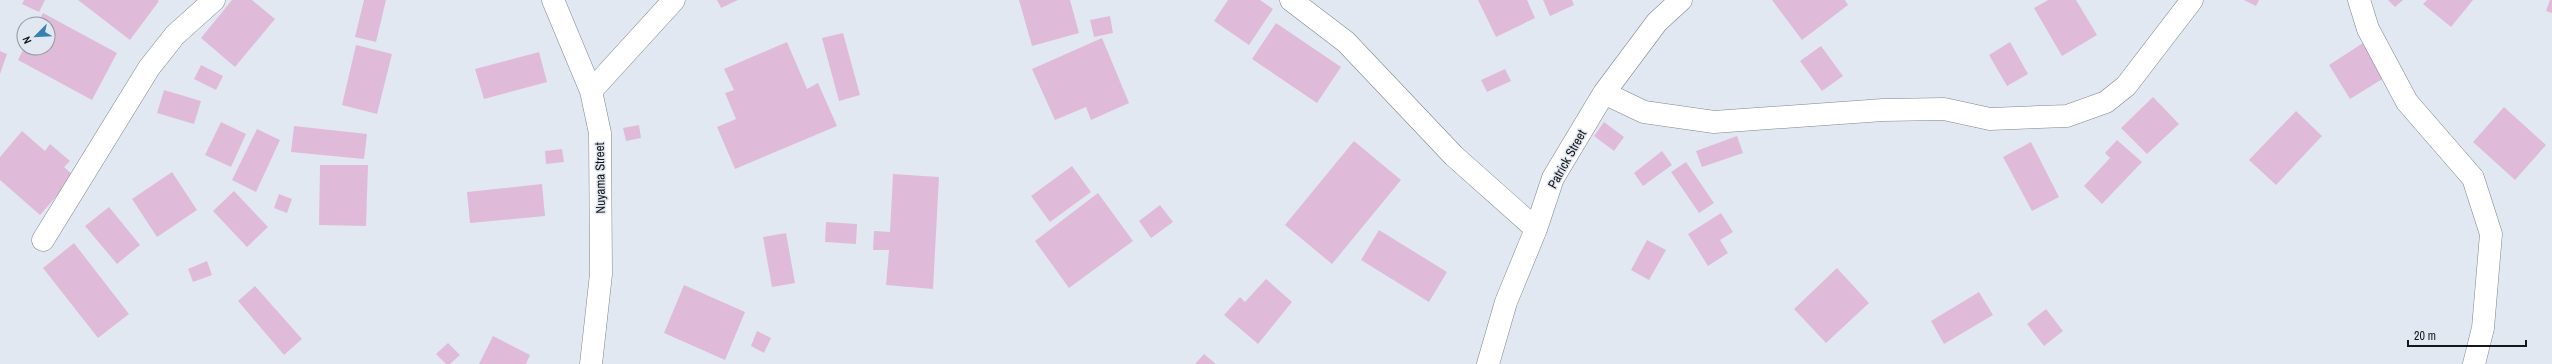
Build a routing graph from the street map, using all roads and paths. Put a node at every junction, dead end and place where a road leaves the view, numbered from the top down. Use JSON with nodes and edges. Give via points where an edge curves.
{"nodes":[{"id":1,"x":214,"y":0,"type":"edge"},
{"id":2,"x":553,"y":0,"type":"edge"},
{"id":3,"x":674,"y":0,"type":"edge"},
{"id":4,"x":1291,"y":0,"type":"edge"},
{"id":5,"x":1681,"y":0,"type":"edge"},
{"id":6,"x":2192,"y":0,"type":"edge"},
{"id":7,"x":2359,"y":0,"type":"edge"},
{"id":8,"x":591,"y":91,"type":"junction"},
{"id":9,"x":1604,"y":93,"type":"junction"},
{"id":10,"x":1536,"y":229,"type":"junction"},
{"id":11,"x":43,"y":240,"type":"dead end"},
{"id":12,"x":591,"y":364,"type":"edge"},
{"id":13,"x":1488,"y":364,"type":"edge"},
{"id":14,"x":2474,"y":364,"type":"edge"}],
"edges":[{"from":1,"to":11,"type":"street","via":[[175,35],[149,68]]},
{"from":2,"to":8,"type":"street","name":"Nuyama Street"},
{"from":3,"to":8,"type":"street"},
{"from":4,"to":10,"type":"street","via":[[1346,42],[1454,156]]},
{"from":5,"to":9,"type":"street","name":"Patrick Street","via":[[1657,22]]},
{"from":6,"to":9,"type":"street","via":[[2126,86],[2106,102],[2067,116],[1990,119],[1944,109],[1883,110],[1714,122],[1644,112]]},
{"from":7,"to":14,"type":"street","via":[[2368,29],[2407,102],[2472,178],[2491,234],[2483,328]]},
{"from":8,"to":12,"type":"street","name":"Nuyama Street","via":[[600,133],[602,274]]},
{"from":9,"to":10,"type":"street","name":"Patrick Street","via":[[1553,178]]},
{"from":10,"to":13,"type":"street","name":"Patrick Street","via":[[1506,302]]}]}
